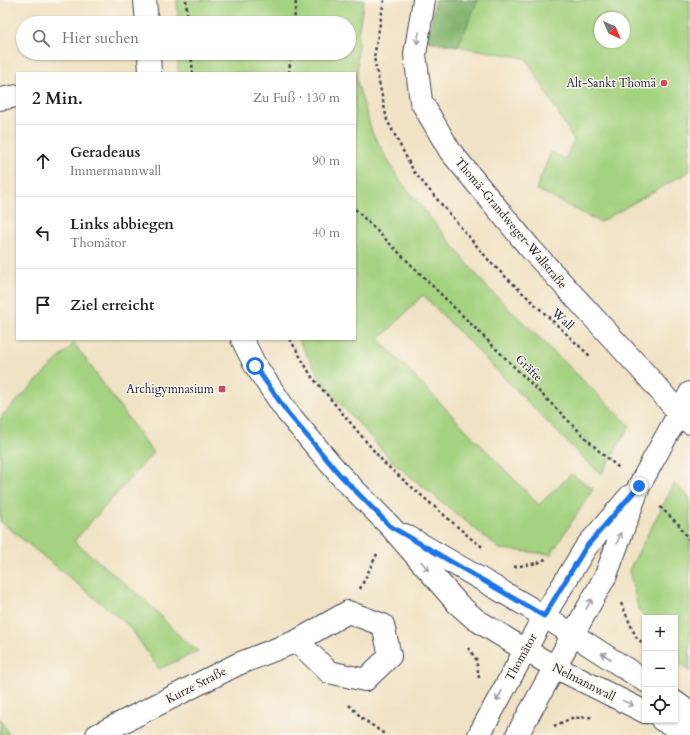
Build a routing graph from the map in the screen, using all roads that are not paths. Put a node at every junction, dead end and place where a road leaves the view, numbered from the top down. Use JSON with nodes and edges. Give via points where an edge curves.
{"nodes":[{"id":1,"x":145,"y":0,"type":"edge"},
{"id":2,"x":424,"y":0,"type":"edge"},
{"id":3,"x":146,"y":16,"type":"edge"},
{"id":4,"x":149,"y":60,"type":"edge"},
{"id":5,"x":150,"y":72,"type":"edge"},
{"id":6,"x":16,"y":96,"type":"edge"},
{"id":7,"x":0,"y":98,"type":"edge"},
{"id":8,"x":242,"y":340,"type":"edge"},
{"id":9,"x":690,"y":393,"type":"edge"},
{"id":10,"x":684,"y":418,"type":"edge"},
{"id":11,"x":639,"y":486,"type":"junction"},
{"id":12,"x":390,"y":526,"type":"junction"},
{"id":13,"x":544,"y":616,"type":"junction"},
{"id":14,"x":573,"y":634,"type":"junction"},
{"id":15,"x":297,"y":641,"type":"junction"},
{"id":16,"x":525,"y":650,"type":"junction"},
{"id":17,"x":555,"y":667,"type":"junction"},
{"id":18,"x":642,"y":679,"type":"edge"},
{"id":19,"x":678,"y":704,"type":"edge"},
{"id":20,"x":642,"y":710,"type":"edge"},
{"id":21,"x":690,"y":713,"type":"edge"},
{"id":22,"x":668,"y":723,"type":"edge"},
{"id":23,"x":690,"y":734,"type":"edge"},
{"id":24,"x":97,"y":735,"type":"edge"},
{"id":25,"x":478,"y":735,"type":"edge"},
{"id":26,"x":517,"y":735,"type":"edge"}],
"edges":[{"from":1,"to":3,"type":"street"},
{"from":2,"to":10,"type":"street","name":"Thomä-Grandweger-Wallstraße","one_way":true,"via":[[415,54],[421,102],[450,150],[529,247]]},
{"from":4,"to":5,"type":"street"},
{"from":6,"to":7,"type":"street"},
{"from":8,"to":12,"type":"street","via":[[255,366],[287,412],[340,475]]},
{"from":9,"to":10,"type":"street","name":"Thomätor"},
{"from":10,"to":11,"type":"street","name":"Thomätor"},
{"from":11,"to":13,"type":"street","name":"Thomätor","via":[[586,547]]},
{"from":14,"to":11,"type":"street","name":"Thomätor","one_way":true,"via":[[606,575]]},
{"from":12,"to":13,"type":"street"},
{"from":12,"to":16,"type":"street","name":"Nelmannwall","one_way":true,"via":[[458,604],[475,619]]},
{"from":13,"to":14,"type":"street"},
{"from":13,"to":16,"type":"street","name":"Thomätor"},
{"from":14,"to":17,"type":"street","name":"Thomätor"},
{"from":18,"to":14,"type":"street","one_way":true},
{"from":15,"to":15,"type":"street","name":"Kurze Straße","via":[[329,672],[365,680],[390,656],[383,625],[348,612]]},
{"from":15,"to":24,"type":"street","name":"Kurze Straße","via":[[238,664]]},
{"from":16,"to":17,"type":"street","name":"Nelmannwall"},
{"from":16,"to":25,"type":"street","name":"Thomätor","one_way":true},
{"from":17,"to":20,"type":"street","name":"Nelmannwall","one_way":true},
{"from":17,"to":26,"type":"street","name":"Thomätor"},
{"from":19,"to":21,"type":"street"},
{"from":22,"to":23,"type":"street"}]}
